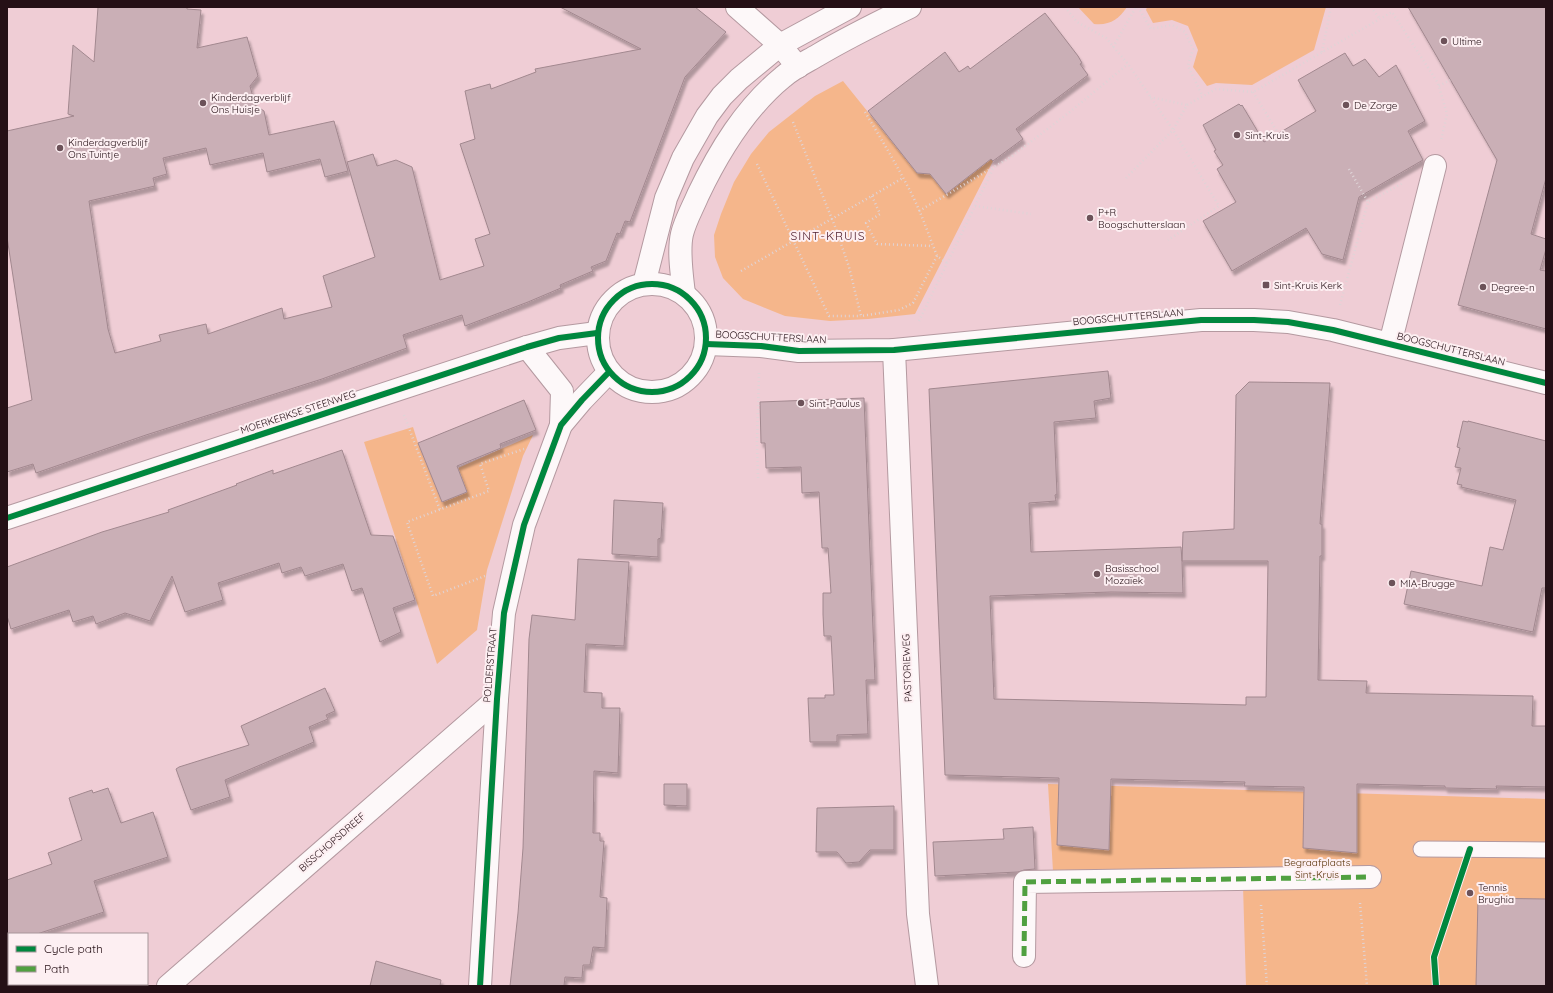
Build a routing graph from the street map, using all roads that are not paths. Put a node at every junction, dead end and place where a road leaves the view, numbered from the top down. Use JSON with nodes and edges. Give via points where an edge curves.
{"nodes":[{"id":1,"x":737,"y":7,"type":"edge"},
{"id":2,"x":850,"y":7,"type":"edge"},
{"id":3,"x":910,"y":7,"type":"edge"},
{"id":4,"x":780,"y":45,"type":"junction"},
{"id":5,"x":798,"y":67,"type":"junction"},
{"id":6,"x":1435,"y":166,"type":"road end"},
{"id":7,"x":644,"y":284,"type":"junction"},
{"id":8,"x":684,"y":294,"type":"junction"},
{"id":9,"x":597,"y":333,"type":"junction"},
{"id":10,"x":706,"y":344,"type":"junction"},
{"id":11,"x":1390,"y":344,"type":"junction"},
{"id":12,"x":527,"y":347,"type":"junction"},
{"id":13,"x":900,"y":349,"type":"junction"},
{"id":14,"x":608,"y":372,"type":"junction"},
{"id":15,"x":1546,"y":384,"type":"edge"},
{"id":16,"x":561,"y":425,"type":"junction"},
{"id":17,"x":7,"y":518,"type":"edge"},
{"id":18,"x":497,"y":699,"type":"junction"},
{"id":19,"x":1421,"y":849,"type":"dead end"},
{"id":20,"x":1546,"y":850,"type":"edge"},
{"id":21,"x":1370,"y":877,"type":"dead end"},
{"id":22,"x":1024,"y":956,"type":"dead end"},
{"id":23,"x":168,"y":986,"type":"edge"},
{"id":24,"x":480,"y":986,"type":"edge"},
{"id":25,"x":927,"y":986,"type":"edge"}],
"edges":[{"from":1,"to":4,"type":"street"},
{"from":2,"to":4,"type":"street"},
{"from":3,"to":5,"type":"street"},
{"from":4,"to":5,"type":"street"},
{"from":4,"to":7,"type":"street","via":[[722,96],[707,116],[683,158],[665,200]]},
{"from":5,"to":8,"type":"street","via":[[766,93],[738,126],[706,179],[682,234],[681,266]]},
{"from":6,"to":11,"type":"street","name":"BOOGSCHUTTERSLAAN"},
{"from":7,"to":8,"type":"street","via":[[666,286]]},
{"from":7,"to":9,"type":"street","via":[[625,291],[611,302],[601,318]]},
{"from":8,"to":10,"type":"street","via":[[702,316],[706,329]]},
{"from":9,"to":12,"type":"street","name":"MOERKERKSE STEENWEG","via":[[559,338]]},
{"from":9,"to":14,"type":"street","via":[[599,353]]},
{"from":10,"to":13,"type":"street","name":"BOOGSCHUTTERSLAAN","via":[[761,346],[799,351]]},
{"from":10,"to":14,"type":"street","via":[[704,355],[695,371],[678,386],[657,392],[637,391],[620,383]]},
{"from":11,"to":13,"type":"street","name":"BOOGSCHUTTERSLAAN","via":[[1288,322],[1201,320]]},
{"from":11,"to":15,"type":"street","name":"BOOGSCHUTTERSLAAN"},
{"from":12,"to":16,"type":"street","via":[[562,391]]},
{"from":12,"to":17,"type":"street","name":"MOERKERKSE STEENWEG"},
{"from":13,"to":25,"type":"street","name":"PASTORIEWEG","via":[[918,914]]},
{"from":14,"to":16,"type":"street","name":"POLDERSTRAAT"},
{"from":16,"to":18,"type":"street","name":"POLDERSTRAAT","via":[[524,525],[504,613]]},
{"from":18,"to":23,"type":"street","name":"BISSCHOPSDREEF"},
{"from":18,"to":24,"type":"street","name":"POLDERSTRAAT"},
{"from":19,"to":20,"type":"lane"},
{"from":21,"to":22,"type":"street","via":[[1024,882]]}]}
